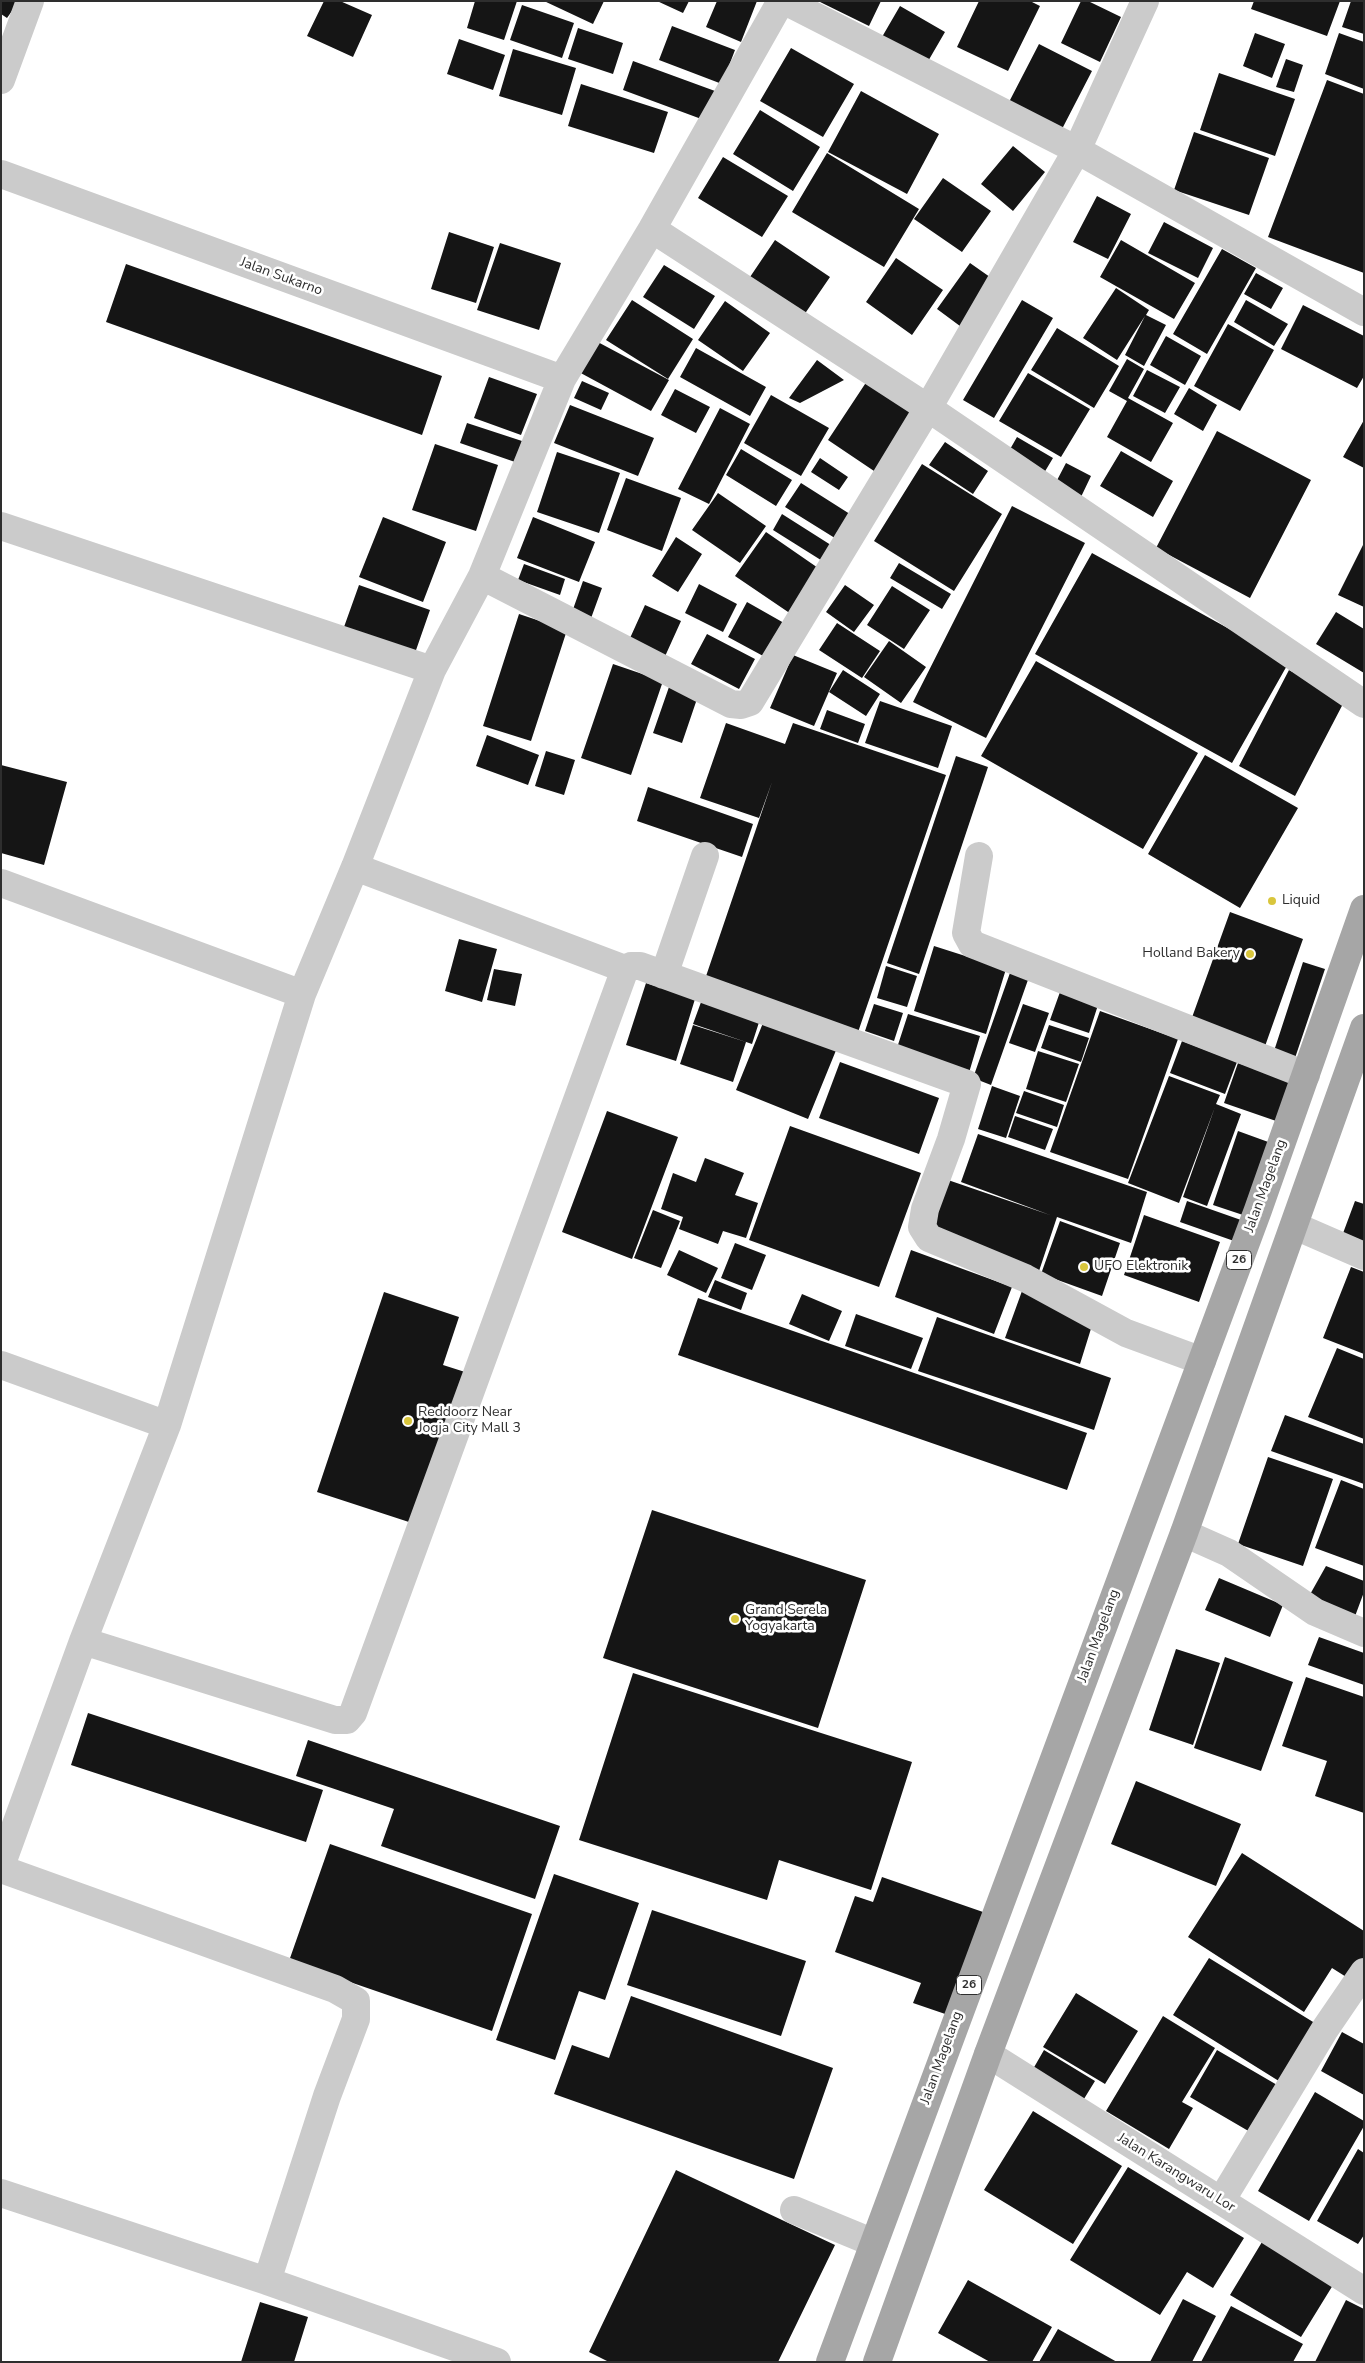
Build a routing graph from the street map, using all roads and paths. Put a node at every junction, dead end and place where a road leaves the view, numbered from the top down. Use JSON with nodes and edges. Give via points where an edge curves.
{"nodes":[{"id":1,"x":30,"y":1,"type":"edge"},
{"id":2,"x":783,"y":1,"type":"edge"},
{"id":3,"x":1145,"y":1,"type":"edge"},
{"id":4,"x":7,"y":46,"type":"edge"},
{"id":5,"x":1,"y":80,"type":"edge"},
{"id":6,"x":1078,"y":150,"type":"junction"},
{"id":7,"x":1,"y":174,"type":"edge"},
{"id":8,"x":652,"y":229,"type":"junction"},
{"id":9,"x":1364,"y":312,"type":"edge"},
{"id":10,"x":562,"y":379,"type":"junction"},
{"id":11,"x":928,"y":408,"type":"junction"},
{"id":12,"x":1,"y":526,"type":"edge"},
{"id":13,"x":482,"y":576,"type":"junction"},
{"id":14,"x":432,"y":670,"type":"junction"},
{"id":15,"x":1364,"y":704,"type":"edge"},
{"id":16,"x":705,"y":856,"type":"dead end"},
{"id":17,"x":978,"y":856,"type":"dead end"},
{"id":18,"x":355,"y":867,"type":"junction"},
{"id":19,"x":1,"y":883,"type":"edge"},
{"id":20,"x":1364,"y":909,"type":"edge"},
{"id":21,"x":625,"y":969,"type":"junction"},
{"id":22,"x":664,"y":975,"type":"junction"},
{"id":23,"x":302,"y":994,"type":"junction"},
{"id":24,"x":1364,"y":1028,"type":"edge"},
{"id":25,"x":1306,"y":1075,"type":"junction"},
{"id":26,"x":1258,"y":1210,"type":"junction"},
{"id":27,"x":1295,"y":1226,"type":"junction"},
{"id":28,"x":1364,"y":1256,"type":"edge"},
{"id":29,"x":1202,"y":1361,"type":"junction"},
{"id":30,"x":1,"y":1365,"type":"edge"},
{"id":31,"x":167,"y":1425,"type":"junction"},
{"id":32,"x":1184,"y":1533,"type":"junction"},
{"id":33,"x":1364,"y":1633,"type":"edge"},
{"id":34,"x":83,"y":1641,"type":"junction"},
{"id":35,"x":1,"y":1868,"type":"edge"},
{"id":36,"x":1364,"y":1972,"type":"edge"},
{"id":37,"x":988,"y":2054,"type":"junction"},
{"id":38,"x":1,"y":2193,"type":"edge"},
{"id":39,"x":1220,"y":2201,"type":"junction"},
{"id":40,"x":794,"y":2210,"type":"dead end"},
{"id":41,"x":874,"y":2243,"type":"junction"},
{"id":42,"x":267,"y":2281,"type":"junction"},
{"id":43,"x":1364,"y":2291,"type":"edge"},
{"id":44,"x":497,"y":2362,"type":"edge"},
{"id":45,"x":830,"y":2362,"type":"edge"},
{"id":46,"x":877,"y":2362,"type":"edge"}],
"edges":[{"from":1,"to":4,"type":"street"},
{"from":2,"to":6,"type":"street"},
{"from":2,"to":8,"type":"street"},
{"from":3,"to":6,"type":"street"},
{"from":4,"to":5,"type":"street"},
{"from":6,"to":9,"type":"street"},
{"from":6,"to":11,"type":"street"},
{"from":7,"to":10,"type":"street","name":"Jalan Sukarno"},
{"from":8,"to":10,"type":"street"},
{"from":8,"to":11,"type":"street"},
{"from":10,"to":13,"type":"street"},
{"from":11,"to":13,"type":"street","via":[[758,691],[745,704],[731,704]]},
{"from":11,"to":15,"type":"street"},
{"from":12,"to":14,"type":"street"},
{"from":13,"to":14,"type":"street"},
{"from":14,"to":18,"type":"street"},
{"from":16,"to":22,"type":"street"},
{"from":17,"to":25,"type":"street","via":[[966,934],[972,944]]},
{"from":18,"to":21,"type":"street"},
{"from":18,"to":23,"type":"street"},
{"from":19,"to":23,"type":"street"},
{"from":20,"to":25,"type":"main road","name":"Jalan Magelang","number":"26"},
{"from":21,"to":22,"type":"street","via":[[640,966]]},
{"from":21,"to":34,"type":"street","via":[[354,1714],[347,1720],[335,1720]]},
{"from":22,"to":29,"type":"street","via":[[967,1084],[925,1209],[922,1227],[929,1238],[1025,1278],[1126,1332]]},
{"from":23,"to":31,"type":"street"},
{"from":24,"to":27,"type":"main road"},
{"from":25,"to":26,"type":"main road","name":"Jalan Magelang","number":"26"},
{"from":26,"to":27,"type":"main road"},
{"from":26,"to":29,"type":"main road","name":"Jalan Magelang","number":"26"},
{"from":27,"to":28,"type":"street"},
{"from":27,"to":32,"type":"main road"},
{"from":29,"to":41,"type":"main road","name":"Jalan Magelang","number":"26"},
{"from":30,"to":31,"type":"street"},
{"from":31,"to":34,"type":"street"},
{"from":32,"to":33,"type":"street","via":[[1228,1553],[1315,1612]]},
{"from":32,"to":37,"type":"main road"},
{"from":34,"to":35,"type":"street"},
{"from":35,"to":42,"type":"street","via":[[336,1989],[356,2001],[356,2019],[327,2096]]},
{"from":36,"to":39,"type":"street","via":[[1325,2029]]},
{"from":37,"to":39,"type":"street","name":"Jalan Karangwaru Lor"},
{"from":37,"to":46,"type":"main road"},
{"from":38,"to":42,"type":"street"},
{"from":39,"to":43,"type":"street","name":"Jalan Karangwaru Lor"},
{"from":40,"to":41,"type":"street"},
{"from":41,"to":45,"type":"main road","name":"Jalan Magelang","number":"26"},
{"from":42,"to":44,"type":"street"}]}
